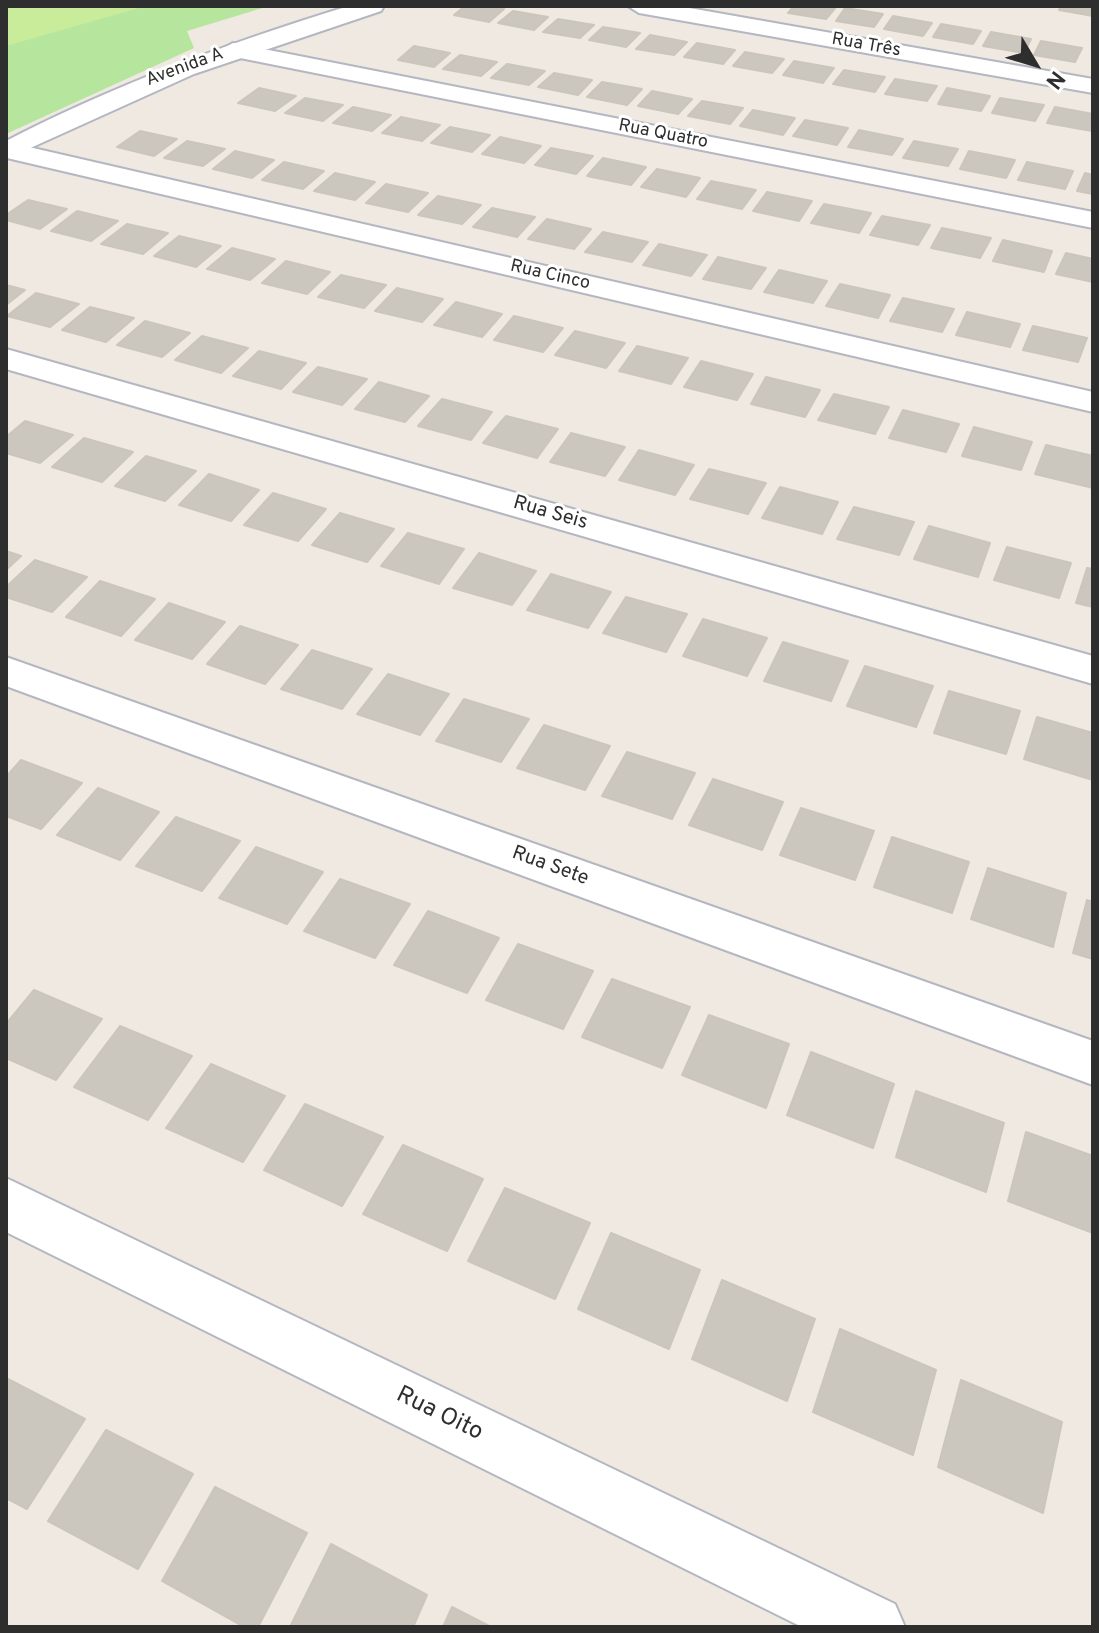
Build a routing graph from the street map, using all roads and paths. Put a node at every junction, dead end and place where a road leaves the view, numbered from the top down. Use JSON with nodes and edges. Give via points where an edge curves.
{"nodes":[{"id":1,"x":373,"y":6,"type":"edge"},
{"id":2,"x":639,"y":6,"type":"edge"},
{"id":3,"x":233,"y":50,"type":"junction"},
{"id":4,"x":1093,"y":86,"type":"edge"},
{"id":5,"x":7,"y":150,"type":"edge"},
{"id":6,"x":1093,"y":220,"type":"edge"},
{"id":7,"x":6,"y":359,"type":"edge"},
{"id":8,"x":1093,"y":402,"type":"edge"},
{"id":9,"x":1093,"y":670,"type":"edge"},
{"id":10,"x":6,"y":671,"type":"edge"},
{"id":11,"x":1093,"y":1063,"type":"edge"},
{"id":12,"x":6,"y":1204,"type":"edge"},
{"id":13,"x":872,"y":1627,"type":"edge"}],
"edges":[{"from":1,"to":3,"type":"street","name":"Avenida A"},
{"from":2,"to":4,"type":"street","name":"Rua Três"},
{"from":3,"to":5,"type":"street","name":"Avenida A","via":[[121,92]]},
{"from":3,"to":6,"type":"street","name":"Rua Quatro"},
{"from":5,"to":8,"type":"street","name":"Rua Cinco"},
{"from":7,"to":9,"type":"street","name":"Rua Seis"},
{"from":10,"to":11,"type":"street","name":"Rua Sete"},
{"from":12,"to":13,"type":"street","name":"Rua Oito"}]}
